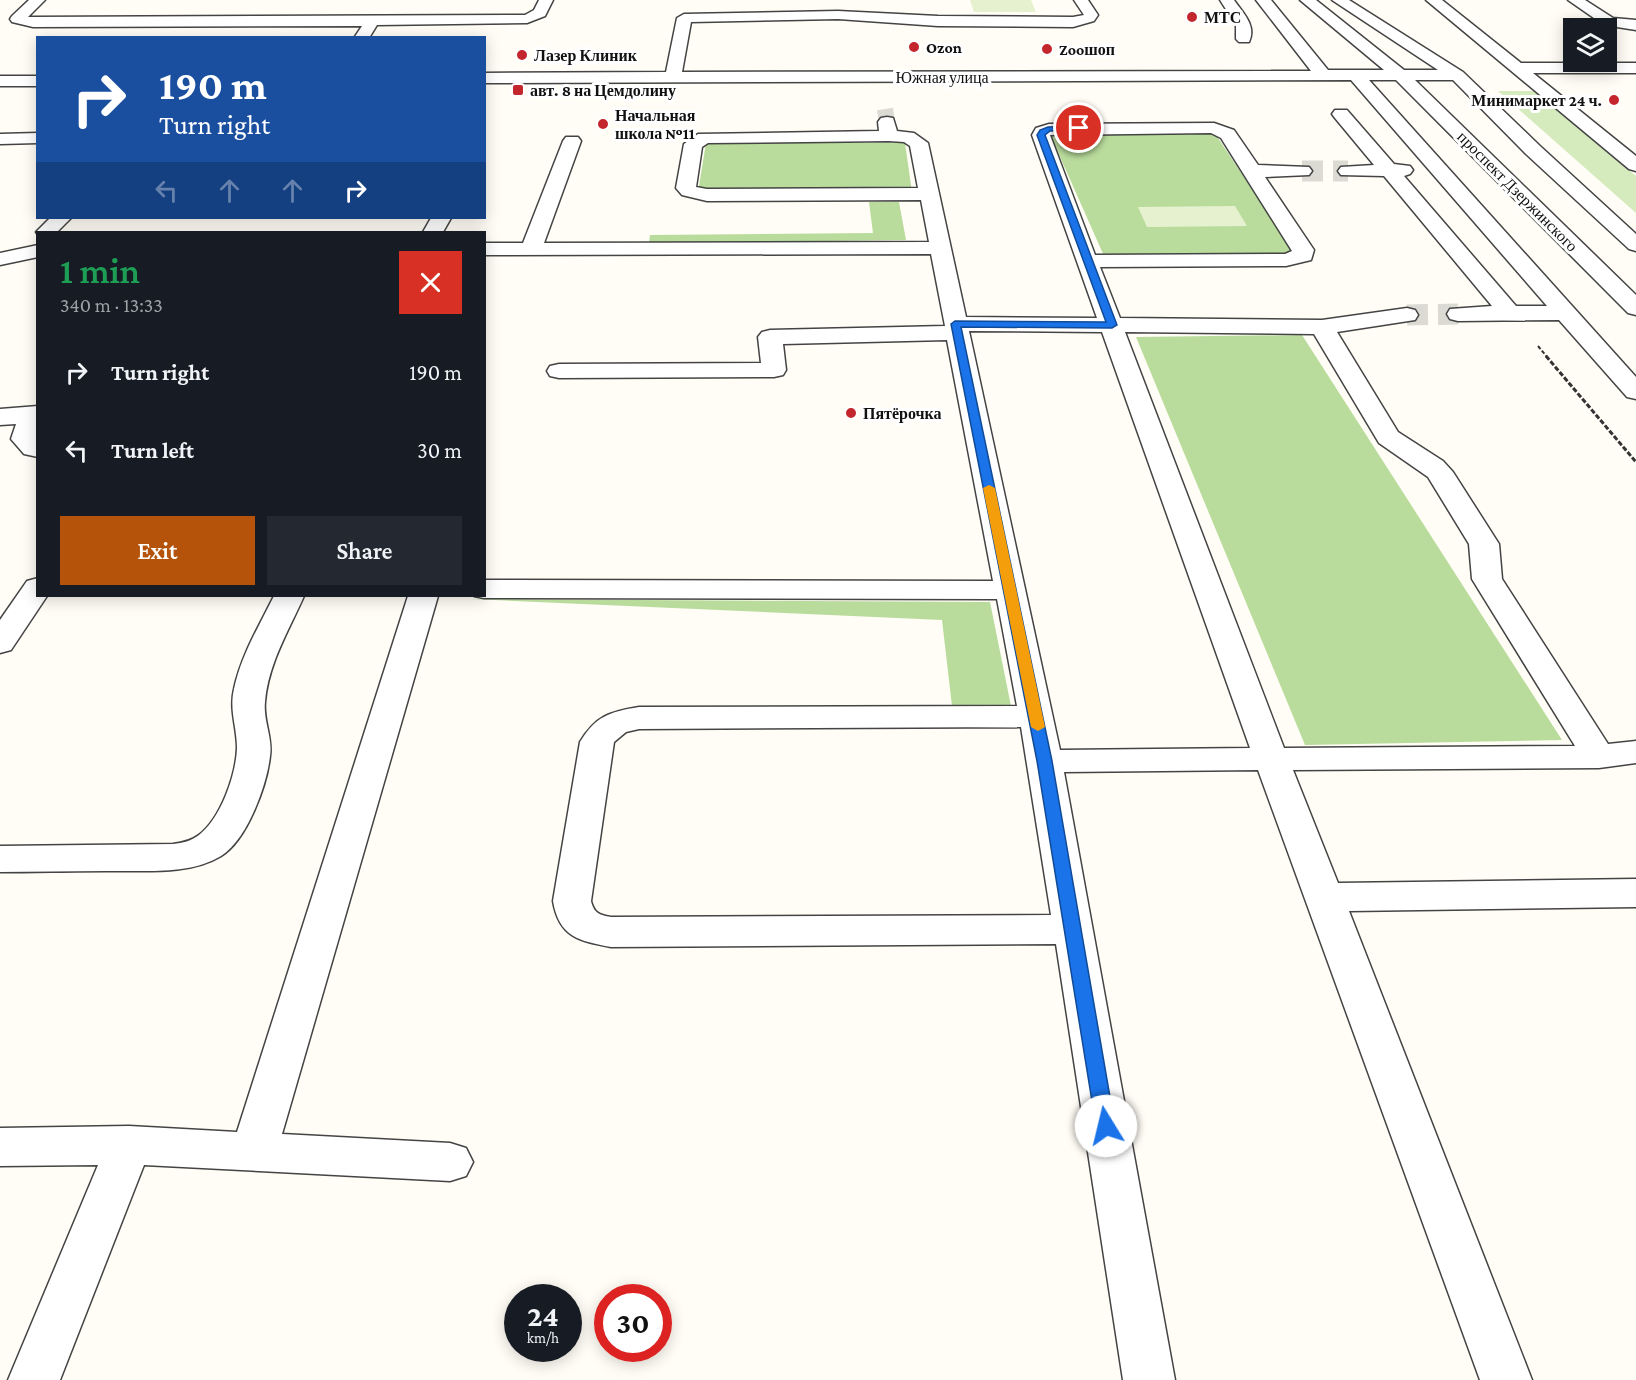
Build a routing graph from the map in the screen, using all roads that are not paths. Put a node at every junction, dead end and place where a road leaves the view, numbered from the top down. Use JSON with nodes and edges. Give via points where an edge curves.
{"nodes":[{"id":1,"x":38,"y":0,"type":"edge"},
{"id":2,"x":546,"y":0,"type":"edge"},
{"id":3,"x":687,"y":0,"type":"edge"},
{"id":4,"x":720,"y":0,"type":"edge"},
{"id":5,"x":1081,"y":0,"type":"edge"},
{"id":6,"x":1227,"y":0,"type":"edge"},
{"id":7,"x":1263,"y":0,"type":"edge"},
{"id":8,"x":1306,"y":0,"type":"edge"},
{"id":9,"x":1342,"y":0,"type":"edge"},
{"id":10,"x":1433,"y":0,"type":"edge"},
{"id":11,"x":1575,"y":0,"type":"edge"},
{"id":12,"x":281,"y":7,"type":"dead end"},
{"id":13,"x":838,"y":7,"type":"edge"},
{"id":14,"x":163,"y":8,"type":"dead end"},
{"id":15,"x":684,"y":18,"type":"junction"},
{"id":16,"x":717,"y":18,"type":"junction"},
{"id":17,"x":374,"y":21,"type":"junction"},
{"id":18,"x":269,"y":22,"type":"junction"},
{"id":19,"x":146,"y":23,"type":"junction"},
{"id":20,"x":1636,"y":25,"type":"edge"},
{"id":21,"x":130,"y":36,"type":"edge"},
{"id":22,"x":363,"y":36,"type":"edge"},
{"id":23,"x":1244,"y":39,"type":"dead end"},
{"id":24,"x":1517,"y":68,"type":"junction"},
{"id":25,"x":1636,"y":68,"type":"edge"},
{"id":26,"x":1323,"y":75,"type":"junction"},
{"id":27,"x":1355,"y":75,"type":"junction"},
{"id":28,"x":1400,"y":75,"type":"junction"},
{"id":29,"x":1457,"y":75,"type":"junction"},
{"id":30,"x":486,"y":78,"type":"edge"},
{"id":31,"x":673,"y":78,"type":"junction"},
{"id":32,"x":0,"y":81,"type":"edge"},
{"id":33,"x":36,"y":81,"type":"edge"},
{"id":34,"x":1341,"y":114,"type":"dead end"},
{"id":35,"x":36,"y":138,"type":"edge"},
{"id":36,"x":0,"y":139,"type":"edge"},
{"id":37,"x":572,"y":141,"type":"dead end"},
{"id":38,"x":1636,"y":165,"type":"edge"},
{"id":39,"x":1388,"y":170,"type":"junction"},
{"id":40,"x":1439,"y":170,"type":"junction"},
{"id":41,"x":1252,"y":171,"type":"junction"},
{"id":42,"x":1302,"y":171,"type":"tunnel mouth"},
{"id":43,"x":1348,"y":171,"type":"tunnel mouth"},
{"id":44,"x":929,"y":194,"type":"junction"},
{"id":45,"x":60,"y":219,"type":"edge"},
{"id":46,"x":47,"y":231,"type":"edge"},
{"id":47,"x":1636,"y":245,"type":"edge"},
{"id":48,"x":34,"y":248,"type":"edge"},
{"id":49,"x":531,"y":248,"type":"junction"},
{"id":50,"x":939,"y":248,"type":"junction"},
{"id":51,"x":486,"y":249,"type":"edge"},
{"id":52,"x":0,"y":259,"type":"edge"},
{"id":53,"x":1087,"y":261,"type":"junction"},
{"id":54,"x":1636,"y":308,"type":"edge"},
{"id":55,"x":1510,"y":313,"type":"junction"},
{"id":56,"x":1565,"y":313,"type":"junction"},
{"id":57,"x":1458,"y":314,"type":"tunnel mouth"},
{"id":58,"x":1407,"y":315,"type":"tunnel mouth"},
{"id":59,"x":1112,"y":325,"type":"junction"},
{"id":60,"x":1322,"y":327,"type":"junction"},
{"id":61,"x":956,"y":329,"type":"junction"},
{"id":62,"x":559,"y":371,"type":"dead end"},
{"id":63,"x":1636,"y":393,"type":"edge"},
{"id":64,"x":36,"y":415,"type":"edge"},
{"id":65,"x":36,"y":416,"type":"edge"},
{"id":66,"x":0,"y":417,"type":"edge"},
{"id":67,"x":36,"y":449,"type":"edge"},
{"id":68,"x":36,"y":589,"type":"edge"},
{"id":69,"x":486,"y":589,"type":"edge"},
{"id":70,"x":1010,"y":590,"type":"junction"},
{"id":71,"x":289,"y":597,"type":"edge"},
{"id":72,"x":423,"y":597,"type":"edge"},
{"id":73,"x":0,"y":643,"type":"edge"},
{"id":74,"x":1036,"y":716,"type":"junction"},
{"id":75,"x":1636,"y":752,"type":"edge"},
{"id":76,"x":1599,"y":757,"type":"junction"},
{"id":77,"x":1271,"y":759,"type":"junction"},
{"id":78,"x":1045,"y":761,"type":"junction"},
{"id":79,"x":0,"y":859,"type":"edge"},
{"id":80,"x":1636,"y":893,"type":"edge"},
{"id":81,"x":1324,"y":897,"type":"junction"},
{"id":82,"x":1073,"y":929,"type":"junction"},
{"id":83,"x":129,"y":1145,"type":"junction"},
{"id":84,"x":0,"y":1147,"type":"edge"},
{"id":85,"x":254,"y":1152,"type":"junction"},
{"id":86,"x":450,"y":1162,"type":"dead end"},
{"id":87,"x":34,"y":1380,"type":"edge"},
{"id":88,"x":1149,"y":1380,"type":"edge"},
{"id":89,"x":1506,"y":1380,"type":"edge"}],
"edges":[{"from":1,"to":19,"type":"street","via":[[17,19]]},
{"from":2,"to":17,"type":"street","via":[[540,13],[526,19]]},
{"from":3,"to":15,"type":"street"},
{"from":4,"to":16,"type":"street"},
{"from":5,"to":13,"type":"street","via":[[1091,15],[1073,22],[938,21]]},
{"from":6,"to":23,"type":"street","via":[[1244,25]]},
{"from":7,"to":26,"type":"street"},
{"from":8,"to":28,"type":"street","name":"проспект Дзержинского"},
{"from":9,"to":29,"type":"street"},
{"from":10,"to":24,"type":"street"},
{"from":11,"to":20,"type":"street","via":[[1609,22]]},
{"from":12,"to":18,"type":"street"},
{"from":13,"to":16,"type":"street"},
{"from":14,"to":19,"type":"street"},
{"from":15,"to":16,"type":"street"},
{"from":15,"to":31,"type":"street"},
{"from":17,"to":18,"type":"street"},
{"from":17,"to":22,"type":"street"},
{"from":18,"to":19,"type":"street"},
{"from":19,"to":21,"type":"street"},
{"from":24,"to":25,"type":"street"},
{"from":24,"to":38,"type":"street"},
{"from":26,"to":27,"type":"street","name":"Южная улица"},
{"from":26,"to":31,"type":"street","name":"Южная улица","via":[[881,84]]},
{"from":27,"to":28,"type":"street","name":"Южная улица"},
{"from":27,"to":40,"type":"street"},
{"from":28,"to":29,"type":"street"},
{"from":28,"to":54,"type":"street","name":"проспект Дзержинского"},
{"from":29,"to":47,"type":"street"},
{"from":30,"to":31,"type":"street","name":"Южная улица"},
{"from":32,"to":33,"type":"street"},
{"from":34,"to":39,"type":"street"},
{"from":35,"to":36,"type":"street"},
{"from":37,"to":49,"type":"street"},
{"from":39,"to":40,"type":"street"},
{"from":39,"to":43,"type":"street"},
{"from":39,"to":55,"type":"street"},
{"from":40,"to":56,"type":"street"},
{"from":41,"to":42,"type":"street"},
{"from":41,"to":53,"type":"street","via":[[1303,255],[1286,260]]},
{"from":41,"to":53,"type":"street","via":[[1228,134],[1214,128],[1058,128],[1042,132]]},
{"from":44,"to":44,"type":"street","via":[[919,143],[888,129],[704,138],[693,144],[686,188],[707,195]]},
{"from":44,"to":50,"type":"street"},
{"from":45,"to":46,"type":"street"},
{"from":48,"to":52,"type":"street"},
{"from":49,"to":50,"type":"street"},
{"from":49,"to":51,"type":"street"},
{"from":50,"to":61,"type":"street"},
{"from":53,"to":59,"type":"street"},
{"from":55,"to":56,"type":"street"},
{"from":55,"to":57,"type":"street"},
{"from":56,"to":63,"type":"street"},
{"from":58,"to":60,"type":"street"},
{"from":59,"to":60,"type":"street"},
{"from":59,"to":61,"type":"street"},
{"from":59,"to":77,"type":"street"},
{"from":60,"to":76,"type":"street","via":[[1388,437],[1439,472],[1484,544],[1487,554],[1483,569],[1487,579]]},
{"from":61,"to":62,"type":"street","via":[[771,337],[774,370]]},
{"from":61,"to":70,"type":"street"},
{"from":64,"to":66,"type":"street"},
{"from":65,"to":67,"type":"street","via":[[24,439]]},
{"from":68,"to":73,"type":"street"},
{"from":69,"to":70,"type":"street"},
{"from":70,"to":74,"type":"street"},
{"from":71,"to":79,"type":"street","via":[[253,677],[248,704],[254,749],[248,778],[226,830],[214,843],[195,854],[173,857]]},
{"from":72,"to":85,"type":"street"},
{"from":74,"to":78,"type":"street"},
{"from":74,"to":82,"type":"street","via":[[619,721],[604,730],[597,742],[573,909],[589,928],[611,932]]},
{"from":75,"to":76,"type":"street"},
{"from":76,"to":77,"type":"street"},
{"from":77,"to":78,"type":"street"},
{"from":77,"to":81,"type":"street"},
{"from":78,"to":82,"type":"street"},
{"from":80,"to":81,"type":"street"},
{"from":81,"to":89,"type":"street"},
{"from":82,"to":88,"type":"street"},
{"from":83,"to":84,"type":"street"},
{"from":83,"to":85,"type":"street"},
{"from":83,"to":87,"type":"street"},
{"from":85,"to":86,"type":"street"}]}
